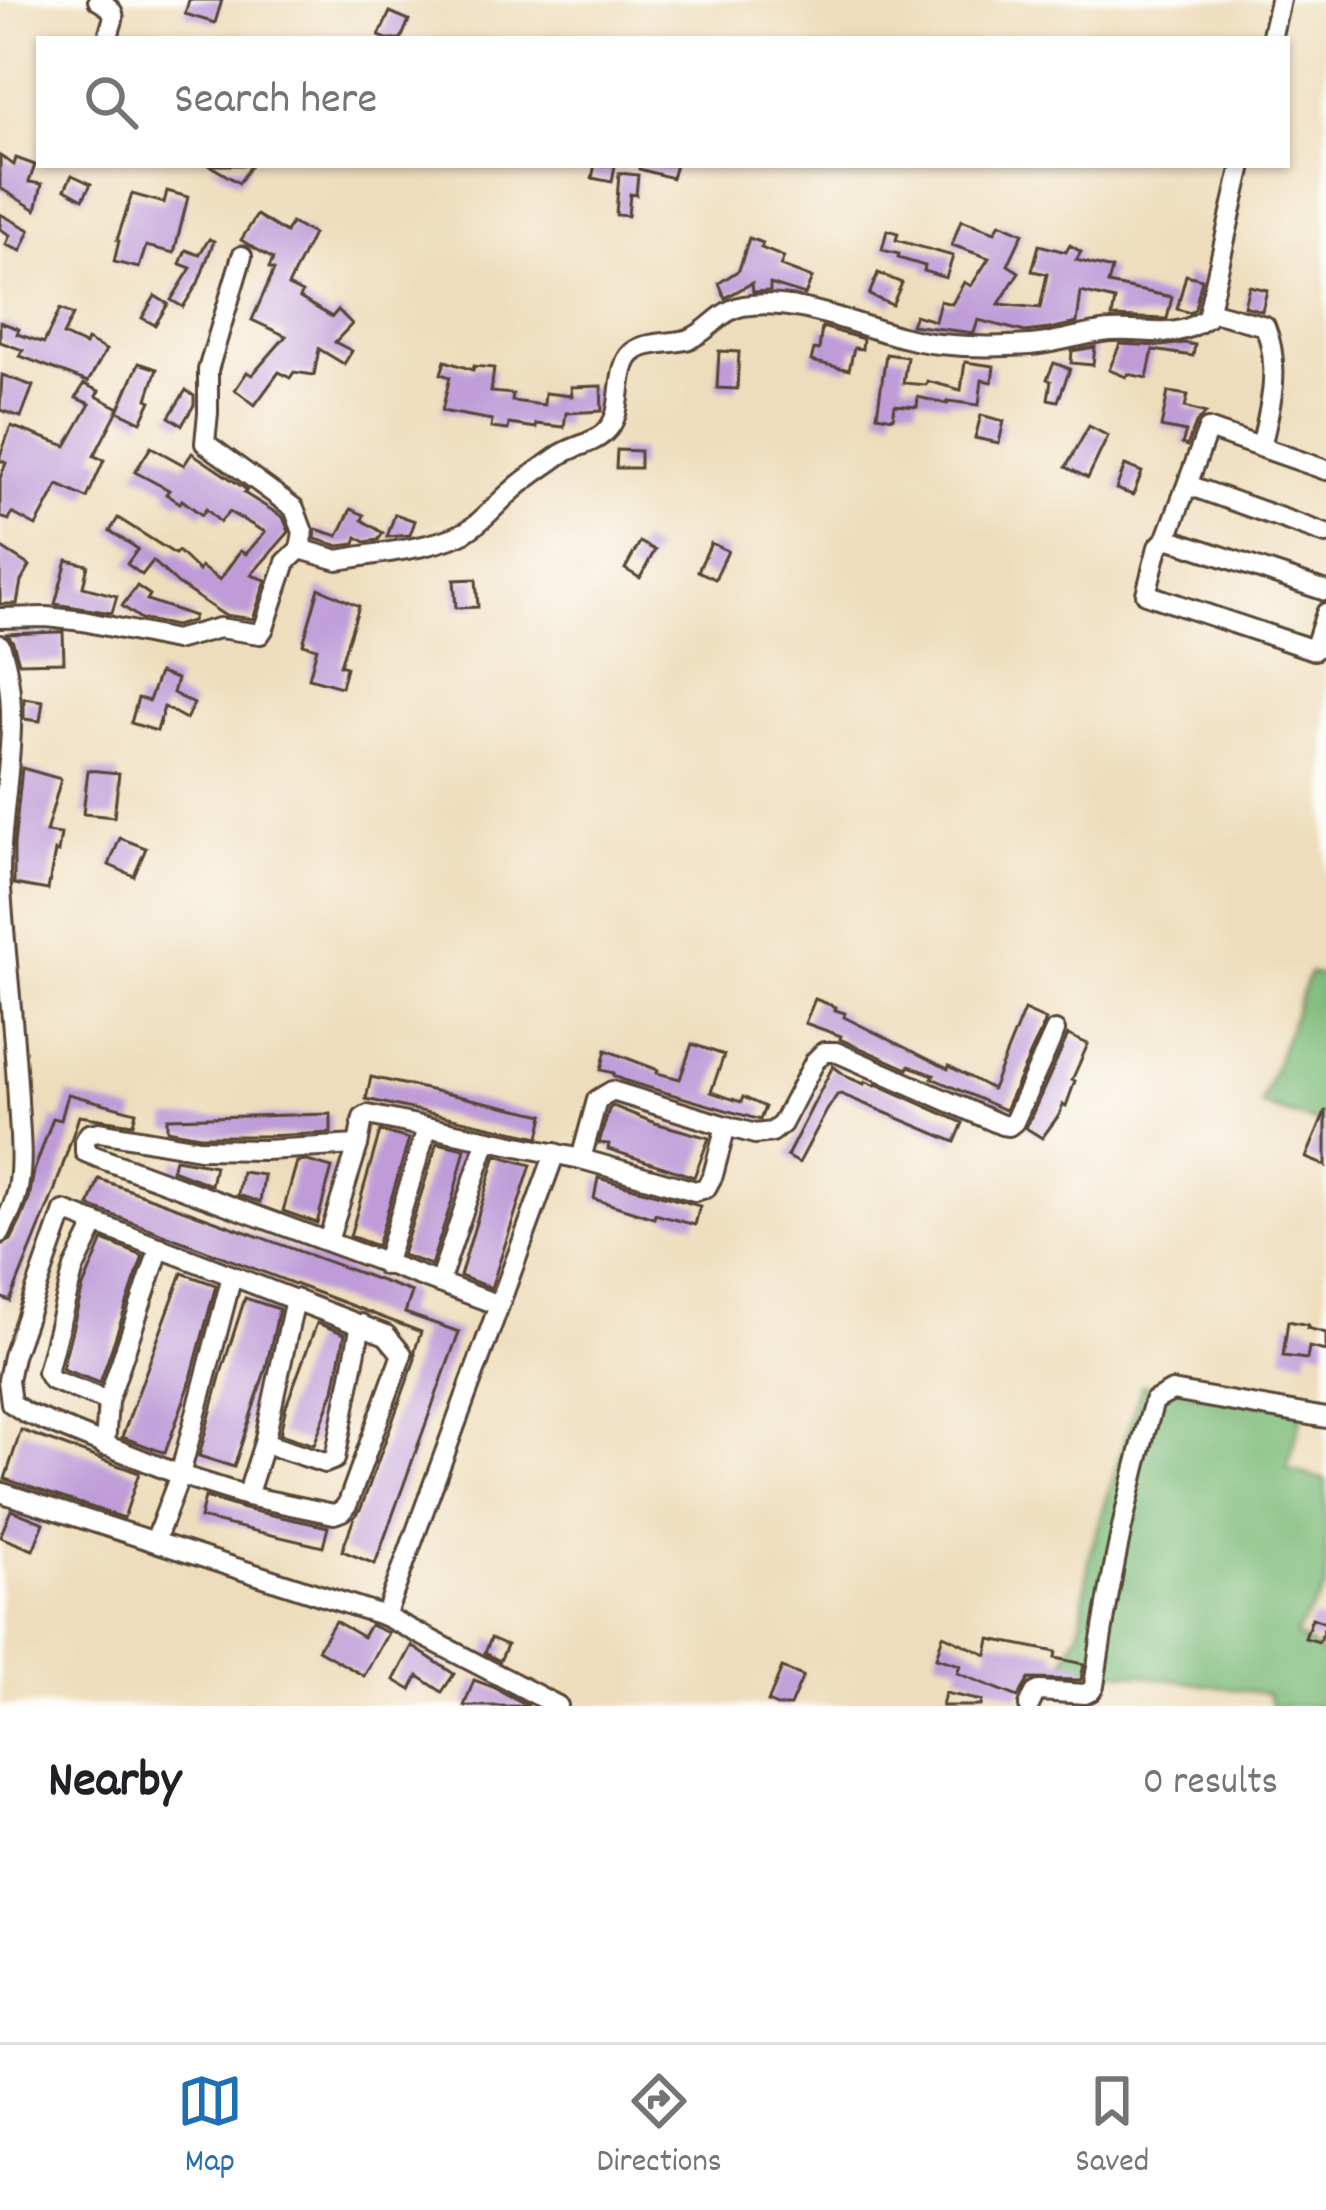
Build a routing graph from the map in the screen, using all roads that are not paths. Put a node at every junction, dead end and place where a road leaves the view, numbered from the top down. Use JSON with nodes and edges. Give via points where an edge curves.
{"nodes":[{"id":1,"x":98,"y":0,"type":"edge"},
{"id":2,"x":1280,"y":0,"type":"edge"},
{"id":3,"x":109,"y":36,"type":"edge"},
{"id":4,"x":1272,"y":36,"type":"edge"},
{"id":5,"x":1242,"y":168,"type":"edge"},
{"id":6,"x":242,"y":256,"type":"dead end"},
{"id":7,"x":1209,"y":311,"type":"junction"},
{"id":8,"x":1261,"y":447,"type":"junction"},
{"id":9,"x":1326,"y":470,"type":"edge"},
{"id":10,"x":1188,"y":485,"type":"junction"},
{"id":11,"x":1326,"y":533,"type":"edge"},
{"id":12,"x":1168,"y":538,"type":"junction"},
{"id":13,"x":300,"y":549,"type":"junction"},
{"id":14,"x":1326,"y":591,"type":"edge"},
{"id":15,"x":1326,"y":613,"type":"edge"},
{"id":16,"x":0,"y":618,"type":"edge"},
{"id":17,"x":0,"y":645,"type":"edge"},
{"id":18,"x":1054,"y":1031,"type":"dead end"},
{"id":19,"x":726,"y":1126,"type":"junction"},
{"id":20,"x":427,"y":1128,"type":"junction"},
{"id":21,"x":488,"y":1140,"type":"junction"},
{"id":22,"x":358,"y":1145,"type":"junction"},
{"id":23,"x":555,"y":1153,"type":"junction"},
{"id":24,"x":581,"y":1159,"type":"junction"},
{"id":25,"x":96,"y":1223,"type":"junction"},
{"id":26,"x":0,"y":1233,"type":"edge"},
{"id":27,"x":328,"y":1241,"type":"junction"},
{"id":28,"x":160,"y":1246,"type":"junction"},
{"id":29,"x":385,"y":1265,"type":"junction"},
{"id":30,"x":232,"y":1276,"type":"junction"},
{"id":31,"x":439,"y":1283,"type":"junction"},
{"id":32,"x":295,"y":1299,"type":"junction"},
{"id":33,"x":499,"y":1305,"type":"junction"},
{"id":34,"x":362,"y":1324,"type":"junction"},
{"id":35,"x":108,"y":1401,"type":"junction"},
{"id":36,"x":1326,"y":1418,"type":"edge"},
{"id":37,"x":264,"y":1443,"type":"junction"},
{"id":38,"x":105,"y":1445,"type":"junction"},
{"id":39,"x":180,"y":1475,"type":"junction"},
{"id":40,"x":0,"y":1492,"type":"edge"},
{"id":41,"x":247,"y":1496,"type":"junction"},
{"id":42,"x":155,"y":1540,"type":"junction"},
{"id":43,"x":385,"y":1616,"type":"junction"},
{"id":44,"x":558,"y":1706,"type":"edge"},
{"id":45,"x":1029,"y":1706,"type":"edge"}],
"edges":[{"from":1,"to":3,"type":"street","via":[[115,16]]},
{"from":2,"to":4,"type":"street"},
{"from":5,"to":7,"type":"street"},
{"from":6,"to":13,"type":"street","via":[[208,370],[205,443],[294,508]]},
{"from":7,"to":8,"type":"street","via":[[1265,326],[1270,338],[1274,394]]},
{"from":7,"to":13,"type":"street","via":[[1187,332],[976,345],[934,344],[823,314],[747,305],[690,339],[632,352],[608,430],[563,452],[472,529],[338,560]]},
{"from":8,"to":9,"type":"street"},
{"from":8,"to":10,"type":"street","via":[[1208,429]]},
{"from":10,"to":11,"type":"street"},
{"from":10,"to":12,"type":"street"},
{"from":12,"to":14,"type":"street"},
{"from":12,"to":15,"type":"street","via":[[1158,547],[1146,594],[1314,650]]},
{"from":13,"to":16,"type":"street","via":[[286,562],[260,634],[219,628],[175,640],[83,621]]},
{"from":17,"to":26,"type":"street","via":[[9,716],[0,870],[20,1181]]},
{"from":18,"to":19,"type":"street","via":[[1009,1126],[824,1052],[772,1132]]},
{"from":19,"to":24,"type":"street","via":[[713,1175],[695,1191]]},
{"from":19,"to":24,"type":"street","via":[[611,1091],[597,1100]]},
{"from":20,"to":21,"type":"street"},
{"from":20,"to":22,"type":"street","via":[[368,1114]]},
{"from":20,"to":29,"type":"street"},
{"from":21,"to":23,"type":"street"},
{"from":21,"to":31,"type":"street"},
{"from":22,"to":27,"type":"street"},
{"from":22,"to":27,"type":"street","via":[[199,1149],[99,1132],[85,1141],[85,1152],[97,1157]]},
{"from":23,"to":24,"type":"street"},
{"from":23,"to":33,"type":"street"},
{"from":25,"to":28,"type":"street"},
{"from":25,"to":35,"type":"street","via":[[74,1268],[47,1372]]},
{"from":25,"to":38,"type":"street","via":[[64,1211],[8,1380],[11,1403]]},
{"from":27,"to":29,"type":"street"},
{"from":28,"to":30,"type":"street"},
{"from":28,"to":35,"type":"street"},
{"from":29,"to":31,"type":"street"},
{"from":30,"to":32,"type":"street"},
{"from":30,"to":39,"type":"street"},
{"from":31,"to":33,"type":"street"},
{"from":32,"to":34,"type":"street"},
{"from":32,"to":37,"type":"street"},
{"from":33,"to":43,"type":"street"},
{"from":34,"to":37,"type":"street","via":[[335,1460]]},
{"from":34,"to":41,"type":"street","via":[[402,1354],[348,1503],[334,1514]]},
{"from":35,"to":38,"type":"street"},
{"from":36,"to":45,"type":"street","via":[[1172,1391],[1154,1401],[1117,1544],[1094,1686],[1085,1694],[1040,1691]]},
{"from":37,"to":41,"type":"street"},
{"from":38,"to":39,"type":"street"},
{"from":39,"to":41,"type":"street"},
{"from":39,"to":42,"type":"street"},
{"from":40,"to":42,"type":"street"},
{"from":42,"to":43,"type":"street"},
{"from":43,"to":44,"type":"street"}]}
